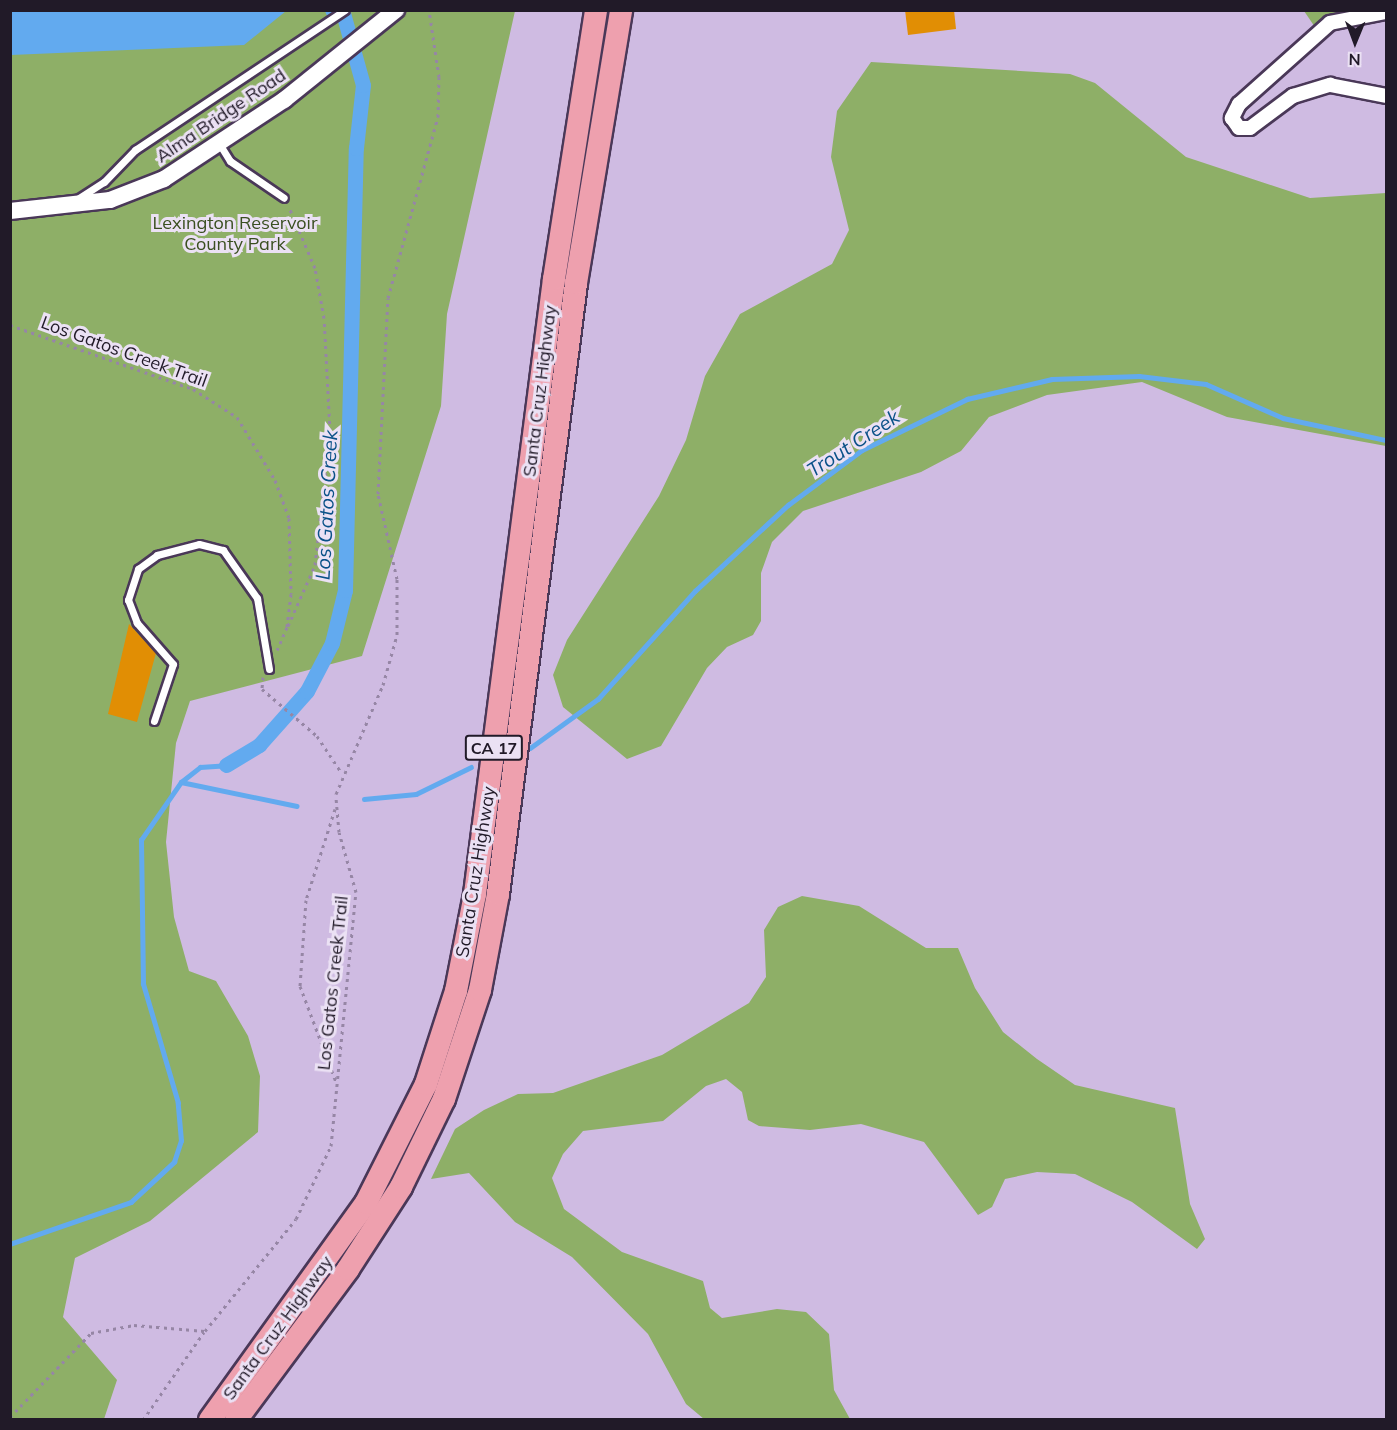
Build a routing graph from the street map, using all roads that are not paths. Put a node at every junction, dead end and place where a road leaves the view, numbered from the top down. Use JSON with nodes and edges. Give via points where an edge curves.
{"nodes":[{"id":1,"x":345,"y":10,"type":"edge"},
{"id":2,"x":396,"y":10,"type":"edge"},
{"id":3,"x":596,"y":10,"type":"edge"},
{"id":4,"x":621,"y":10,"type":"edge"},
{"id":5,"x":1386,"y":12,"type":"edge"},
{"id":6,"x":1386,"y":96,"type":"edge"},
{"id":7,"x":220,"y":145,"type":"junction"},
{"id":8,"x":284,"y":198,"type":"road end"},
{"id":9,"x":65,"y":207,"type":"junction"},
{"id":10,"x":10,"y":211,"type":"edge"},
{"id":11,"x":268,"y":669,"type":"road end"},
{"id":12,"x":154,"y":721,"type":"dead end"},
{"id":13,"x":210,"y":1419,"type":"edge"},
{"id":14,"x":236,"y":1419,"type":"edge"}],
"edges":[{"from":1,"to":9,"type":"lane","via":[[135,150],[105,182]]},
{"from":2,"to":7,"type":"street","name":"Alma Bridge Road","via":[[284,100]]},
{"from":3,"to":13,"type":"highway","name":"Santa Cruz Highway","number":"CA 17","via":[[554,279],[473,905],[450,1012],[412,1117],[366,1203]]},
{"from":4,"to":14,"type":"highway","name":"Santa Cruz Highway","number":"CA 17","via":[[576,283],[498,894],[480,990],[444,1099],[401,1187],[348,1269]]},
{"from":5,"to":6,"type":"street","via":[[1330,23],[1239,104],[1232,118],[1239,128],[1250,128],[1293,96],[1330,85]]},
{"from":7,"to":8,"type":"lane","via":[[230,161]]},
{"from":7,"to":9,"type":"street","name":"Alma Bridge Road","via":[[135,191]]},
{"from":9,"to":10,"type":"street","name":"Alma Bridge Road"},
{"from":11,"to":12,"type":"lane","via":[[257,598],[223,550],[199,544],[157,555],[138,569],[128,600],[137,623],[173,664]]}]}
